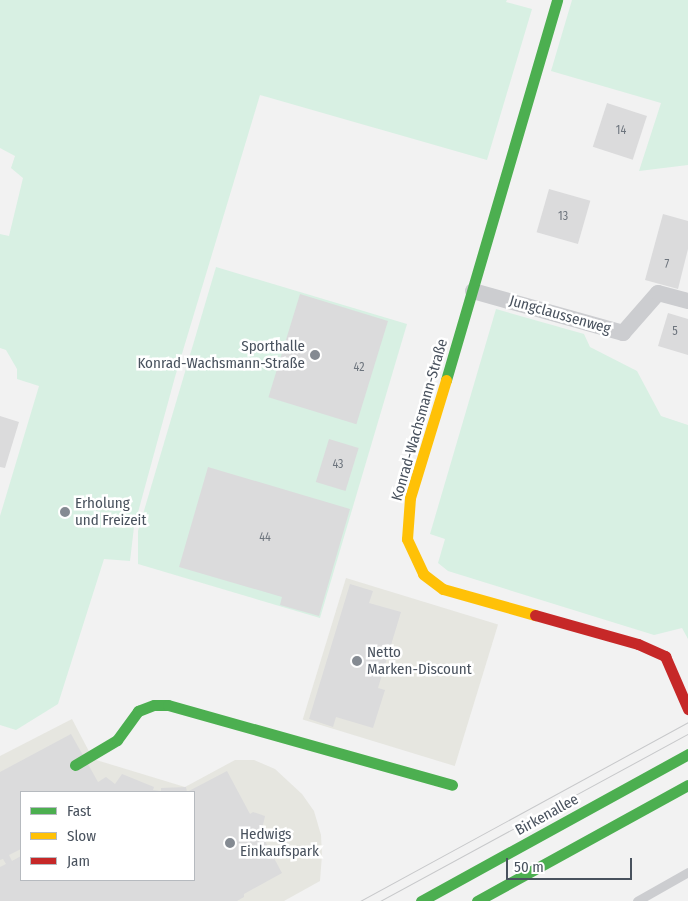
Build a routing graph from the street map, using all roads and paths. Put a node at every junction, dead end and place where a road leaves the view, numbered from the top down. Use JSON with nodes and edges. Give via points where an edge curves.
{"nodes":[{"id":1,"x":556,"y":0,"type":"edge"},
{"id":2,"x":473,"y":291,"type":"junction"},
{"id":3,"x":688,"y":301,"type":"edge"},
{"id":4,"x":688,"y":709,"type":"edge"},
{"id":5,"x":688,"y":754,"type":"edge"},
{"id":6,"x":75,"y":765,"type":"dead end"},
{"id":7,"x":688,"y":784,"type":"edge"},
{"id":8,"x":452,"y":785,"type":"dead end"},
{"id":9,"x":688,"y":872,"type":"edge"},
{"id":10,"x":421,"y":901,"type":"edge"},
{"id":11,"x":477,"y":901,"type":"edge"},
{"id":12,"x":637,"y":901,"type":"edge"}],
"edges":[{"from":1,"to":2,"type":"street","name":"Konrad-Wachsmann-Straße"},
{"from":2,"to":3,"type":"street","name":"Jungclaussenweg","via":[[623,333],[658,293]]},
{"from":2,"to":4,"type":"street","name":"Konrad-Wachsmann-Straße","via":[[410,498],[407,539],[423,574],[443,589],[638,644],[665,656]]},
{"from":5,"to":10,"type":"street","name":"Birkenallee"},
{"from":6,"to":8,"type":"street","via":[[117,740],[138,711],[154,705],[168,705]]},
{"from":7,"to":11,"type":"street"},
{"from":9,"to":12,"type":"lane"}]}
